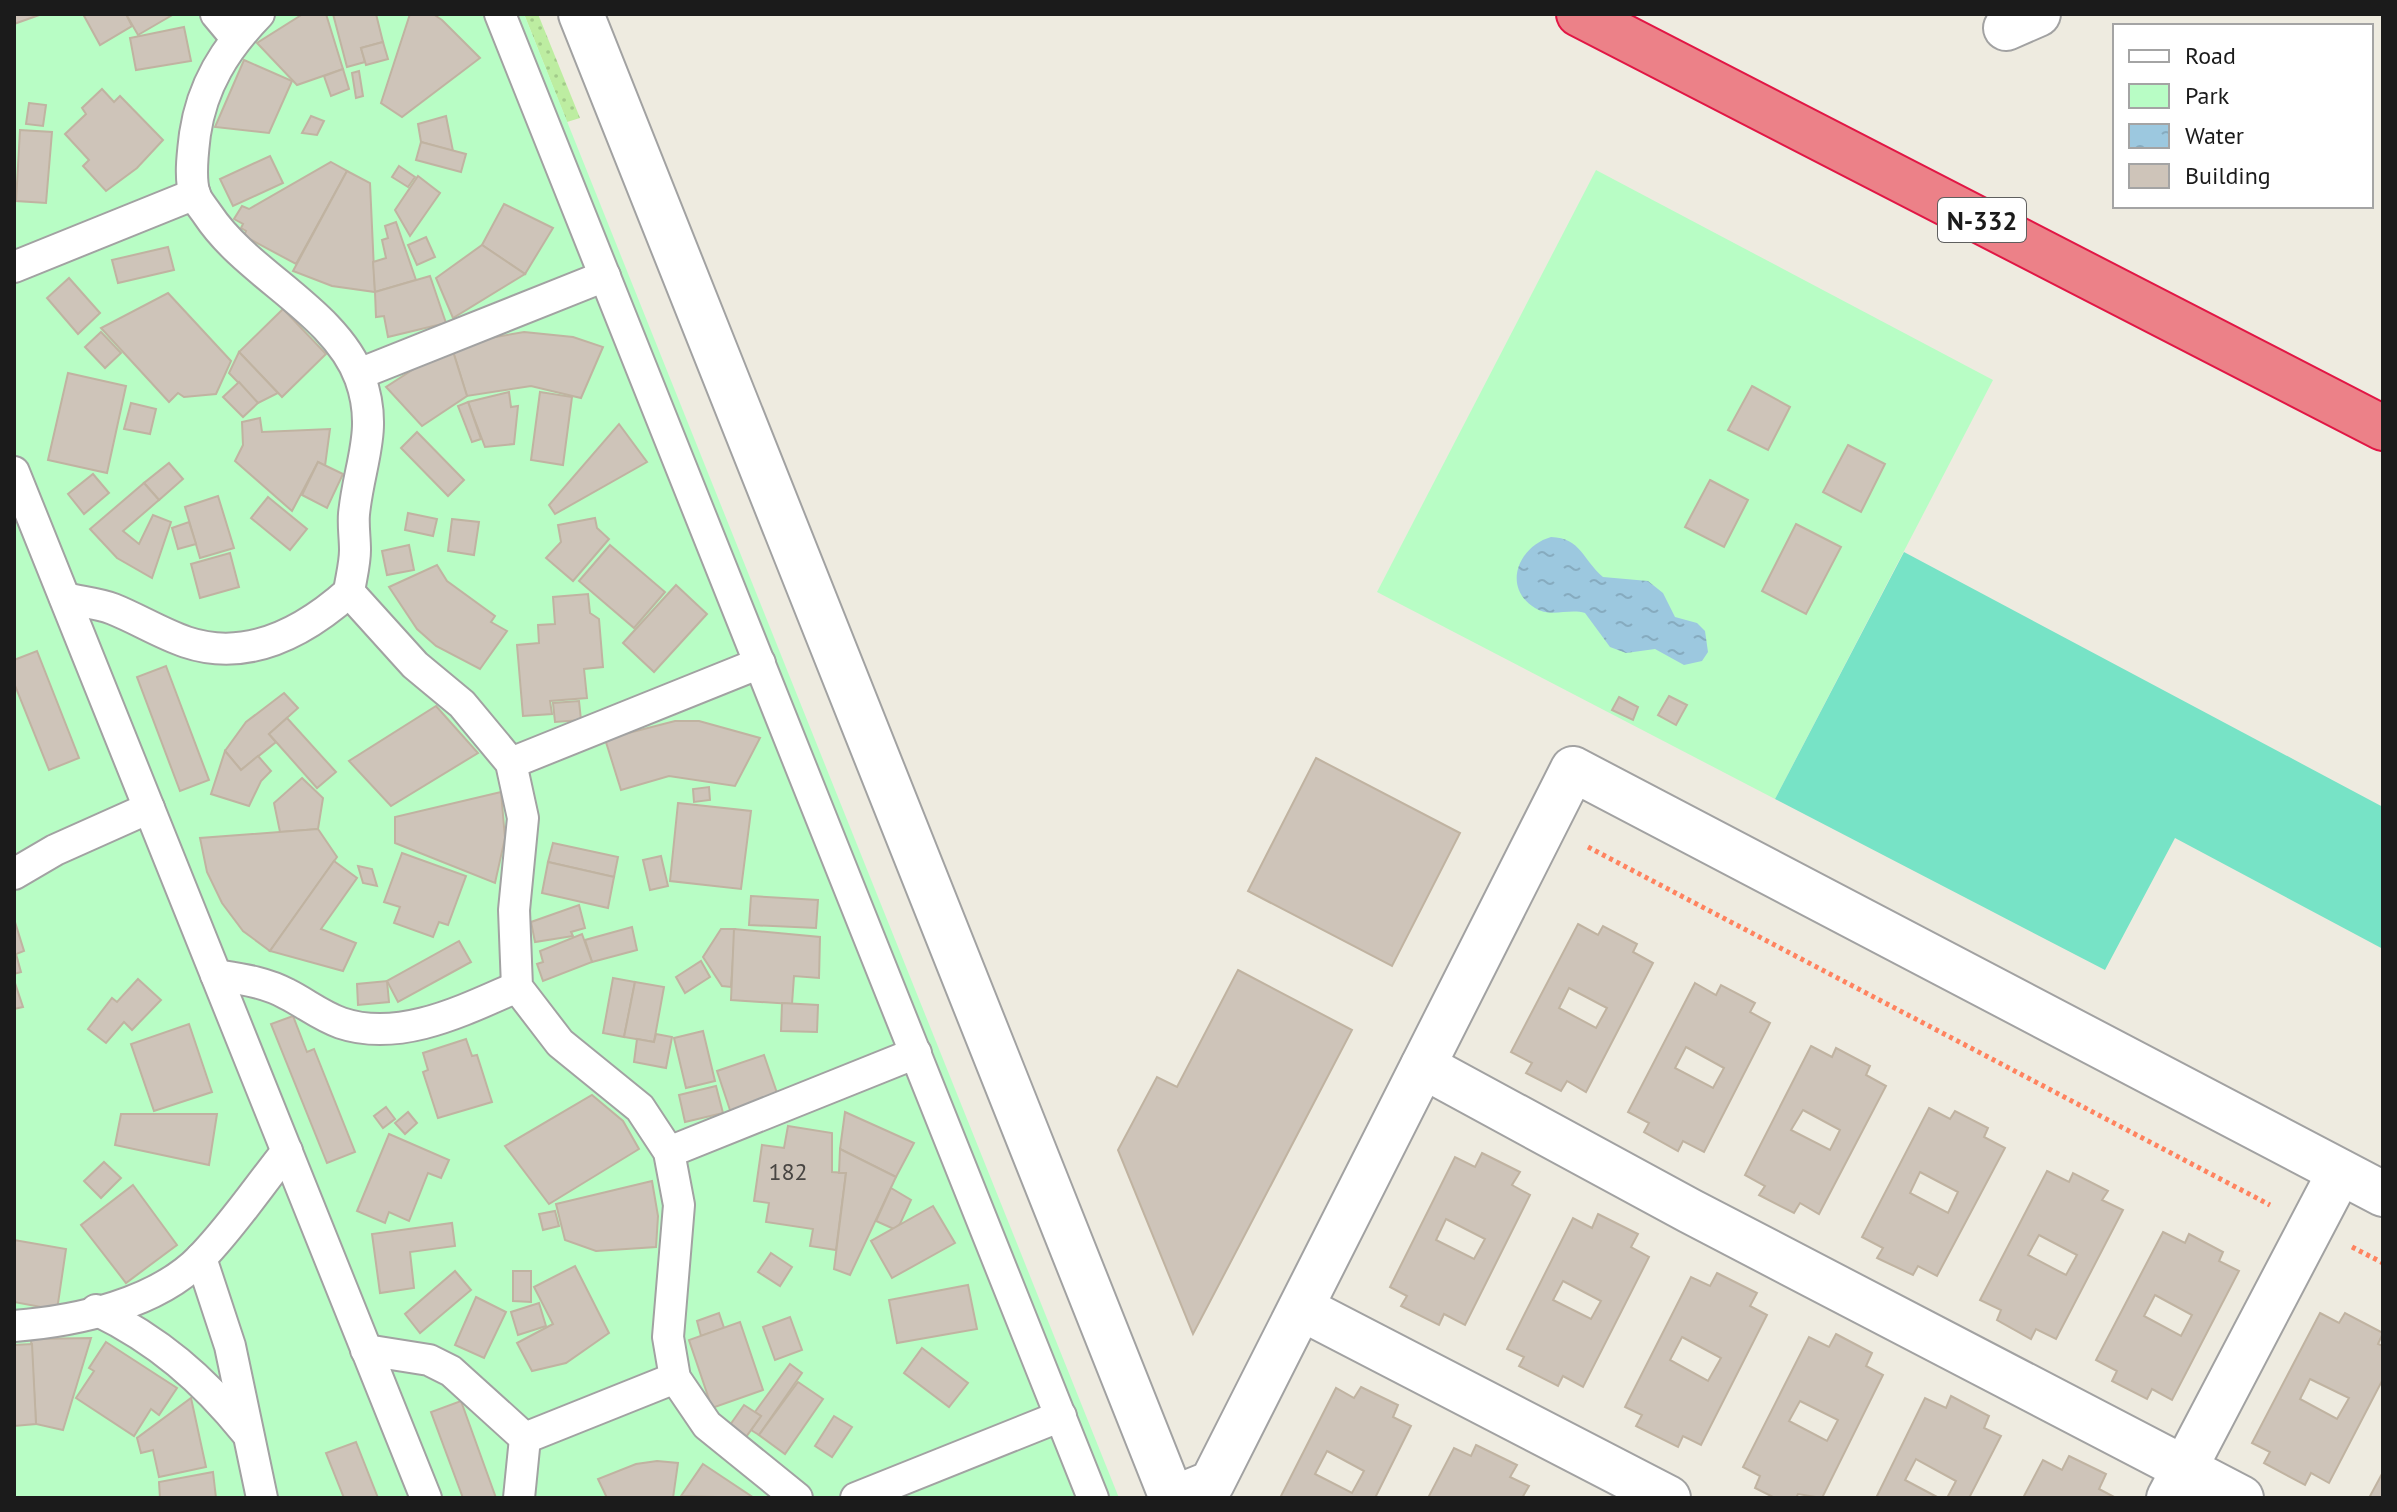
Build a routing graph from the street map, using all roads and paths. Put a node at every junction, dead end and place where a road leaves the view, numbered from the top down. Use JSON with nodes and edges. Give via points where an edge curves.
{"nodes":[{"id":1,"x":216,"y":14,"type":"edge"},
{"id":2,"x":259,"y":14,"type":"edge"},
{"id":3,"x":500,"y":14,"type":"edge"},
{"id":4,"x":581,"y":14,"type":"edge"},
{"id":5,"x":1579,"y":14,"type":"edge"},
{"id":6,"x":236,"y":38,"type":"junction"},
{"id":7,"x":195,"y":194,"type":"junction"},
{"id":8,"x":14,"y":267,"type":"edge"},
{"id":9,"x":605,"y":276,"type":"junction"},
{"id":10,"x":359,"y":374,"type":"junction"},
{"id":11,"x":2383,"y":428,"type":"edge"},
{"id":12,"x":14,"y":472,"type":"edge"},
{"id":13,"x":349,"y":592,"type":"junction"},
{"id":14,"x":65,"y":598,"type":"junction"},
{"id":15,"x":760,"y":663,"type":"junction"},
{"id":16,"x":511,"y":763,"type":"junction"},
{"id":17,"x":149,"y":808,"type":"junction"},
{"id":18,"x":1584,"y":845,"type":"dead end"},
{"id":19,"x":14,"y":874,"type":"edge"},
{"id":20,"x":216,"y":975,"type":"junction"},
{"id":21,"x":517,"y":987,"type":"junction"},
{"id":22,"x":916,"y":1053,"type":"junction"},
{"id":23,"x":1423,"y":1066,"type":"junction"},
{"id":24,"x":287,"y":1151,"type":"junction"},
{"id":25,"x":669,"y":1152,"type":"junction"},
{"id":26,"x":2340,"y":1172,"type":"junction"},
{"id":27,"x":2383,"y":1194,"type":"edge"},
{"id":28,"x":2278,"y":1209,"type":"dead end"},
{"id":29,"x":2349,"y":1246,"type":"dead end"},
{"id":30,"x":201,"y":1258,"type":"junction"},
{"id":31,"x":2383,"y":1263,"type":"edge"},
{"id":32,"x":1301,"y":1308,"type":"junction"},
{"id":33,"x":96,"y":1310,"type":"junction"},
{"id":34,"x":14,"y":1326,"type":"edge"},
{"id":35,"x":366,"y":1350,"type":"junction"},
{"id":36,"x":675,"y":1378,"type":"junction"},
{"id":37,"x":1061,"y":1416,"type":"junction"},
{"id":38,"x":250,"y":1437,"type":"junction"},
{"id":39,"x":525,"y":1438,"type":"junction"},
{"id":40,"x":2177,"y":1483,"type":"edge"},
{"id":41,"x":262,"y":1498,"type":"edge"},
{"id":42,"x":426,"y":1498,"type":"edge"},
{"id":43,"x":519,"y":1498,"type":"edge"},
{"id":44,"x":797,"y":1498,"type":"edge"},
{"id":45,"x":856,"y":1498,"type":"edge"},
{"id":46,"x":1093,"y":1498,"type":"edge"},
{"id":47,"x":1174,"y":1498,"type":"edge"},
{"id":48,"x":1668,"y":1498,"type":"edge"},
{"id":49,"x":2241,"y":1498,"type":"edge"}],
"edges":[{"from":1,"to":6,"type":"lane"},
{"from":2,"to":6,"type":"lane"},
{"from":3,"to":9,"type":"lane"},
{"from":4,"to":47,"type":"street"},
{"from":5,"to":11,"type":"highway","number":"N-332"},
{"from":6,"to":7,"type":"lane","via":[[213,72],[199,109]]},
{"from":7,"to":8,"type":"lane"},
{"from":7,"to":10,"type":"lane","via":[[219,231],[321,324]]},
{"from":9,"to":10,"type":"lane"},
{"from":9,"to":15,"type":"lane"},
{"from":10,"to":13,"type":"lane","via":[[370,426],[354,517]]},
{"from":12,"to":14,"type":"lane"},
{"from":13,"to":14,"type":"lane","via":[[316,621],[290,634],[234,648],[190,644],[112,609]]},
{"from":13,"to":16,"type":"lane","via":[[415,665],[462,704]]},
{"from":14,"to":17,"type":"lane"},
{"from":15,"to":16,"type":"lane"},
{"from":15,"to":22,"type":"lane"},
{"from":16,"to":21,"type":"lane","via":[[523,818],[514,910]]},
{"from":17,"to":19,"type":"lane"},
{"from":17,"to":20,"type":"lane"},
{"from":18,"to":28,"type":"path"},
{"from":20,"to":21,"type":"lane","via":[[252,980],[343,1024],[370,1029],[425,1022]]},
{"from":20,"to":24,"type":"lane"},
{"from":21,"to":25,"type":"lane","via":[[560,1043],[640,1108]]},
{"from":22,"to":25,"type":"lane"},
{"from":22,"to":37,"type":"lane"},
{"from":23,"to":26,"type":"street","via":[[1573,769]]},
{"from":23,"to":32,"type":"street"},
{"from":23,"to":40,"type":"street"},
{"from":24,"to":30,"type":"lane"},
{"from":24,"to":35,"type":"lane"},
{"from":25,"to":36,"type":"lane","via":[[679,1205],[668,1337]]},
{"from":26,"to":27,"type":"street"},
{"from":26,"to":40,"type":"street"},
{"from":29,"to":31,"type":"path"},
{"from":30,"to":33,"type":"lane","via":[[147,1294]]},
{"from":30,"to":38,"type":"lane","via":[[230,1346]]},
{"from":32,"to":47,"type":"street","via":[[1212,1483]]},
{"from":32,"to":48,"type":"street"},
{"from":33,"to":34,"type":"lane"},
{"from":33,"to":38,"type":"lane","via":[[130,1327],[191,1371]]},
{"from":35,"to":39,"type":"lane","via":[[429,1360],[451,1371]]},
{"from":35,"to":42,"type":"lane"},
{"from":36,"to":39,"type":"lane"},
{"from":36,"to":44,"type":"lane","via":[[707,1425]]},
{"from":37,"to":45,"type":"lane"},
{"from":37,"to":46,"type":"lane"},
{"from":38,"to":41,"type":"lane"},
{"from":39,"to":43,"type":"lane"},
{"from":40,"to":49,"type":"street"}]}
